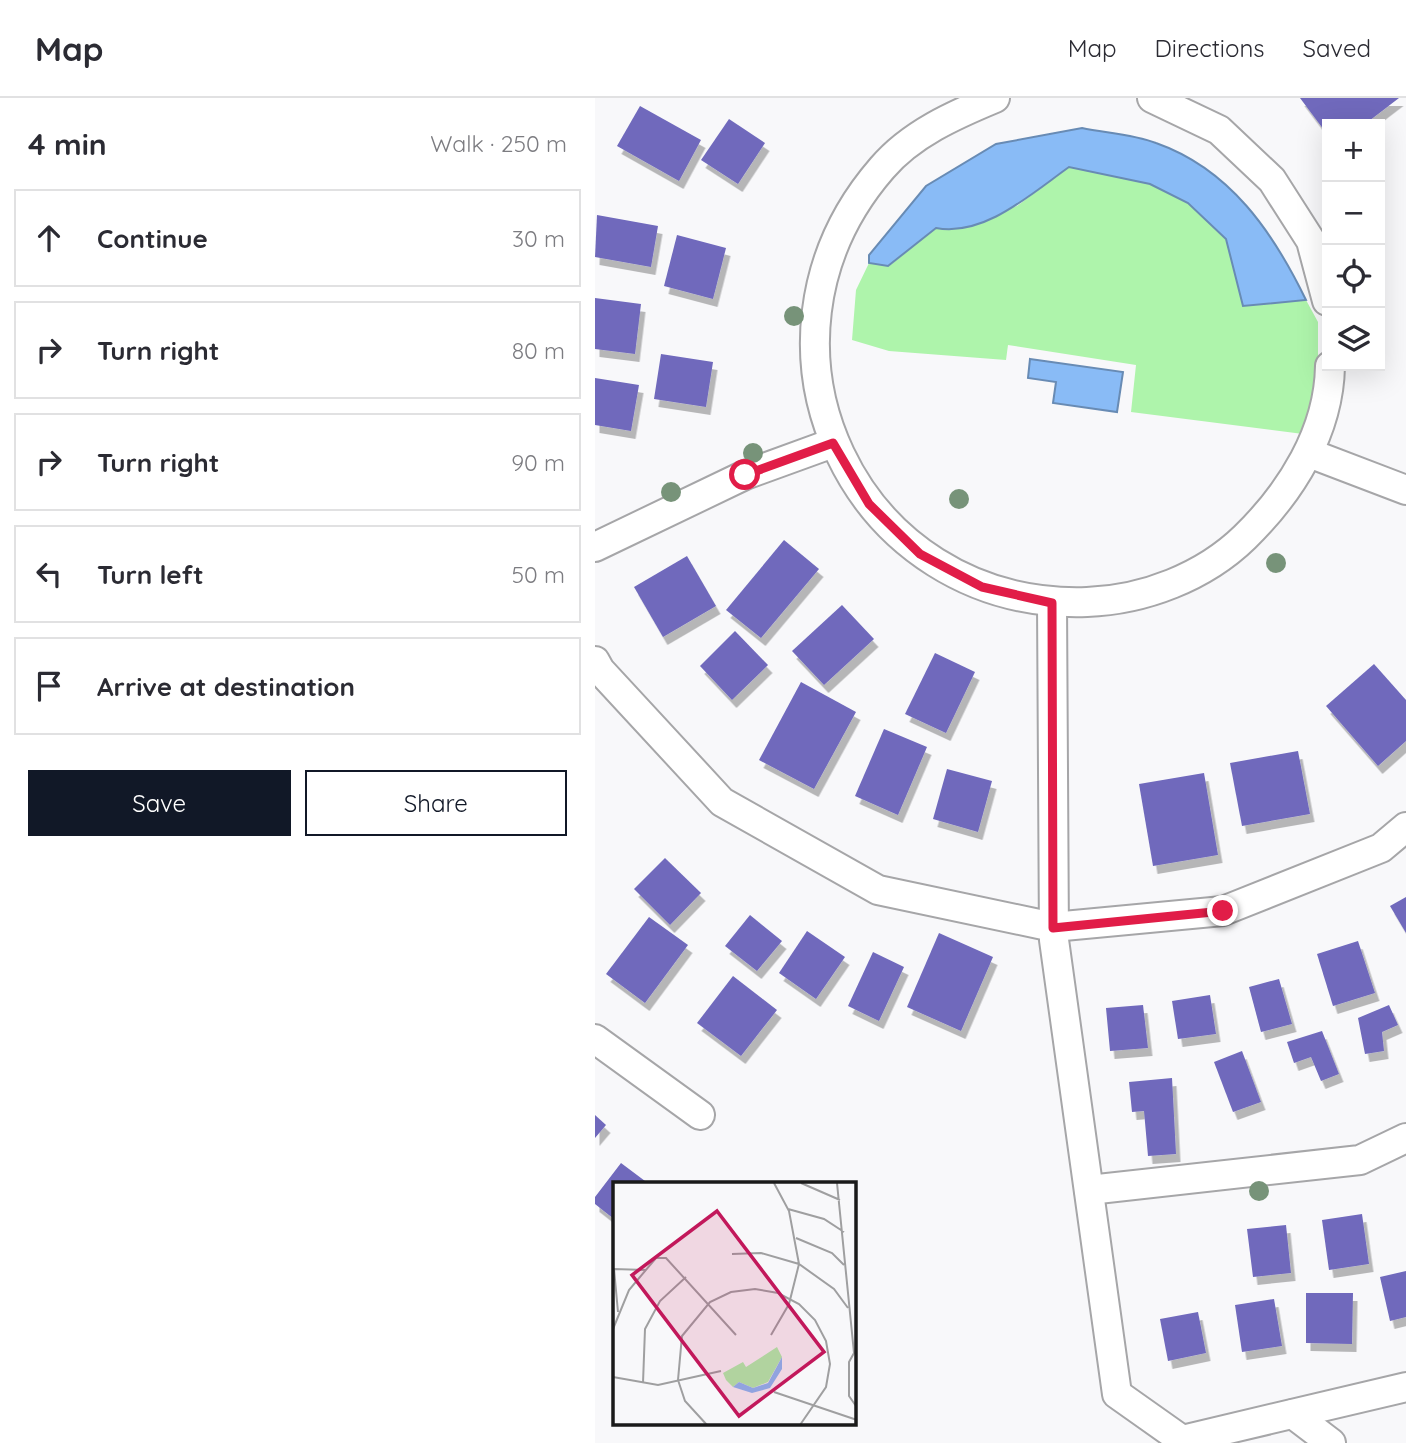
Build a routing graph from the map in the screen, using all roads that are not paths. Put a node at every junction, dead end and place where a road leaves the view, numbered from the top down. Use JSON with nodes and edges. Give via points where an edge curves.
{"nodes":[{"id":1,"x":995,"y":98,"type":"edge"},
{"id":2,"x":1152,"y":98,"type":"edge"},
{"id":3,"x":1322,"y":282,"type":"edge"},
{"id":4,"x":1330,"y":371,"type":"edge"},
{"id":5,"x":833,"y":443,"type":"junction"},
{"id":6,"x":1309,"y":453,"type":"junction"},
{"id":7,"x":1406,"y":490,"type":"edge"},
{"id":8,"x":595,"y":547,"type":"edge"},
{"id":9,"x":1052,"y":603,"type":"junction"},
{"id":10,"x":595,"y":661,"type":"edge"},
{"id":11,"x":1406,"y":827,"type":"edge"},
{"id":12,"x":1053,"y":928,"type":"junction"},
{"id":13,"x":595,"y":1039,"type":"edge"},
{"id":14,"x":700,"y":1115,"type":"dead end"},
{"id":15,"x":1406,"y":1138,"type":"edge"},
{"id":16,"x":1089,"y":1190,"type":"junction"},
{"id":17,"x":1406,"y":1387,"type":"edge"},
{"id":18,"x":1293,"y":1414,"type":"junction"},
{"id":19,"x":1331,"y":1443,"type":"edge"}],
"edges":[{"from":1,"to":5,"type":"street","via":[[940,121],[882,167],[840,227],[817,298],[816,322],[815,371]]},
{"from":2,"to":3,"type":"street","via":[[1219,131],[1272,180],[1311,241]]},
{"from":4,"to":6,"type":"street"},
{"from":5,"to":8,"type":"street","via":[[745,475]]},
{"from":5,"to":9,"type":"street","via":[[869,504],[920,554],[982,587]]},
{"from":6,"to":7,"type":"street"},
{"from":6,"to":9,"type":"street","via":[[1276,507],[1231,551],[1187,577],[1115,601]]},
{"from":9,"to":12,"type":"street"},
{"from":10,"to":12,"type":"street","via":[[722,802],[878,890]]},
{"from":11,"to":12,"type":"street","via":[[1381,848],[1223,911]]},
{"from":12,"to":16,"type":"street"},
{"from":13,"to":14,"type":"street"},
{"from":15,"to":16,"type":"street","via":[[1360,1160]]},
{"from":16,"to":18,"type":"street","via":[[1117,1394],[1182,1440]]},
{"from":17,"to":18,"type":"street"},
{"from":18,"to":19,"type":"street"}]}
